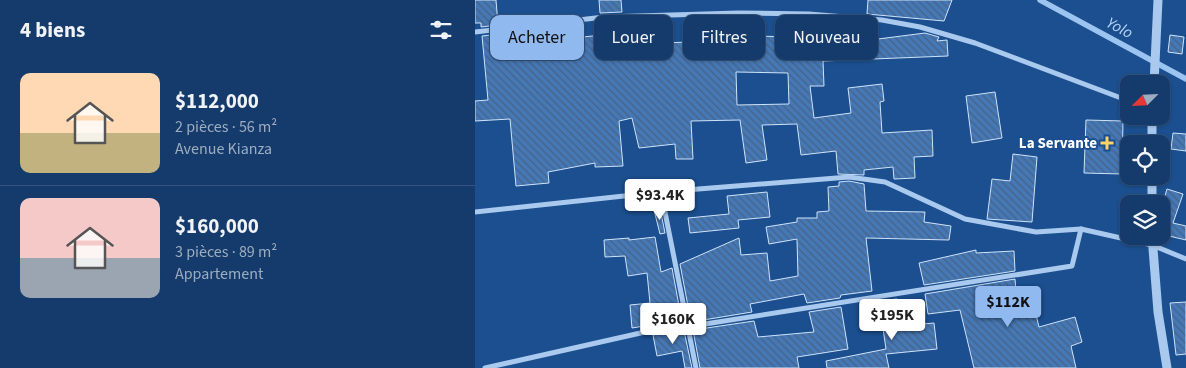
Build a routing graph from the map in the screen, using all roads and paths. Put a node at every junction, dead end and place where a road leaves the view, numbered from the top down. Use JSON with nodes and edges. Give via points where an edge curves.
{"nodes":[{"id":1,"x":1158,"y":0,"type":"edge"},
{"id":2,"x":475,"y":32,"type":"edge"},
{"id":3,"x":1154,"y":75,"type":"edge"},
{"id":4,"x":1120,"y":98,"type":"edge"},
{"id":5,"x":661,"y":192,"type":"junction"},
{"id":6,"x":475,"y":212,"type":"edge"},
{"id":7,"x":1081,"y":229,"type":"junction"},
{"id":8,"x":1120,"y":236,"type":"edge"},
{"id":9,"x":1152,"y":245,"type":"edge"},
{"id":10,"x":1159,"y":245,"type":"edge"},
{"id":11,"x":1186,"y":260,"type":"edge"},
{"id":12,"x":686,"y":327,"type":"junction"},
{"id":13,"x":485,"y":368,"type":"edge"},
{"id":14,"x":696,"y":368,"type":"edge"},
{"id":15,"x":1167,"y":368,"type":"edge"}],
"edges":[{"from":1,"to":3,"type":"street"},
{"from":2,"to":4,"type":"street","via":[[604,17],[737,13],[882,20],[975,43]]},
{"from":5,"to":6,"type":"street"},
{"from":5,"to":7,"type":"street","via":[[849,177],[885,182],[965,219],[1036,232]]},
{"from":5,"to":12,"type":"street"},
{"from":7,"to":8,"type":"street"},
{"from":7,"to":12,"type":"street","via":[[1072,266]]},
{"from":9,"to":15,"type":"street"},
{"from":10,"to":11,"type":"street"},
{"from":12,"to":13,"type":"street","via":[[676,325]]},
{"from":12,"to":14,"type":"street"}]}
